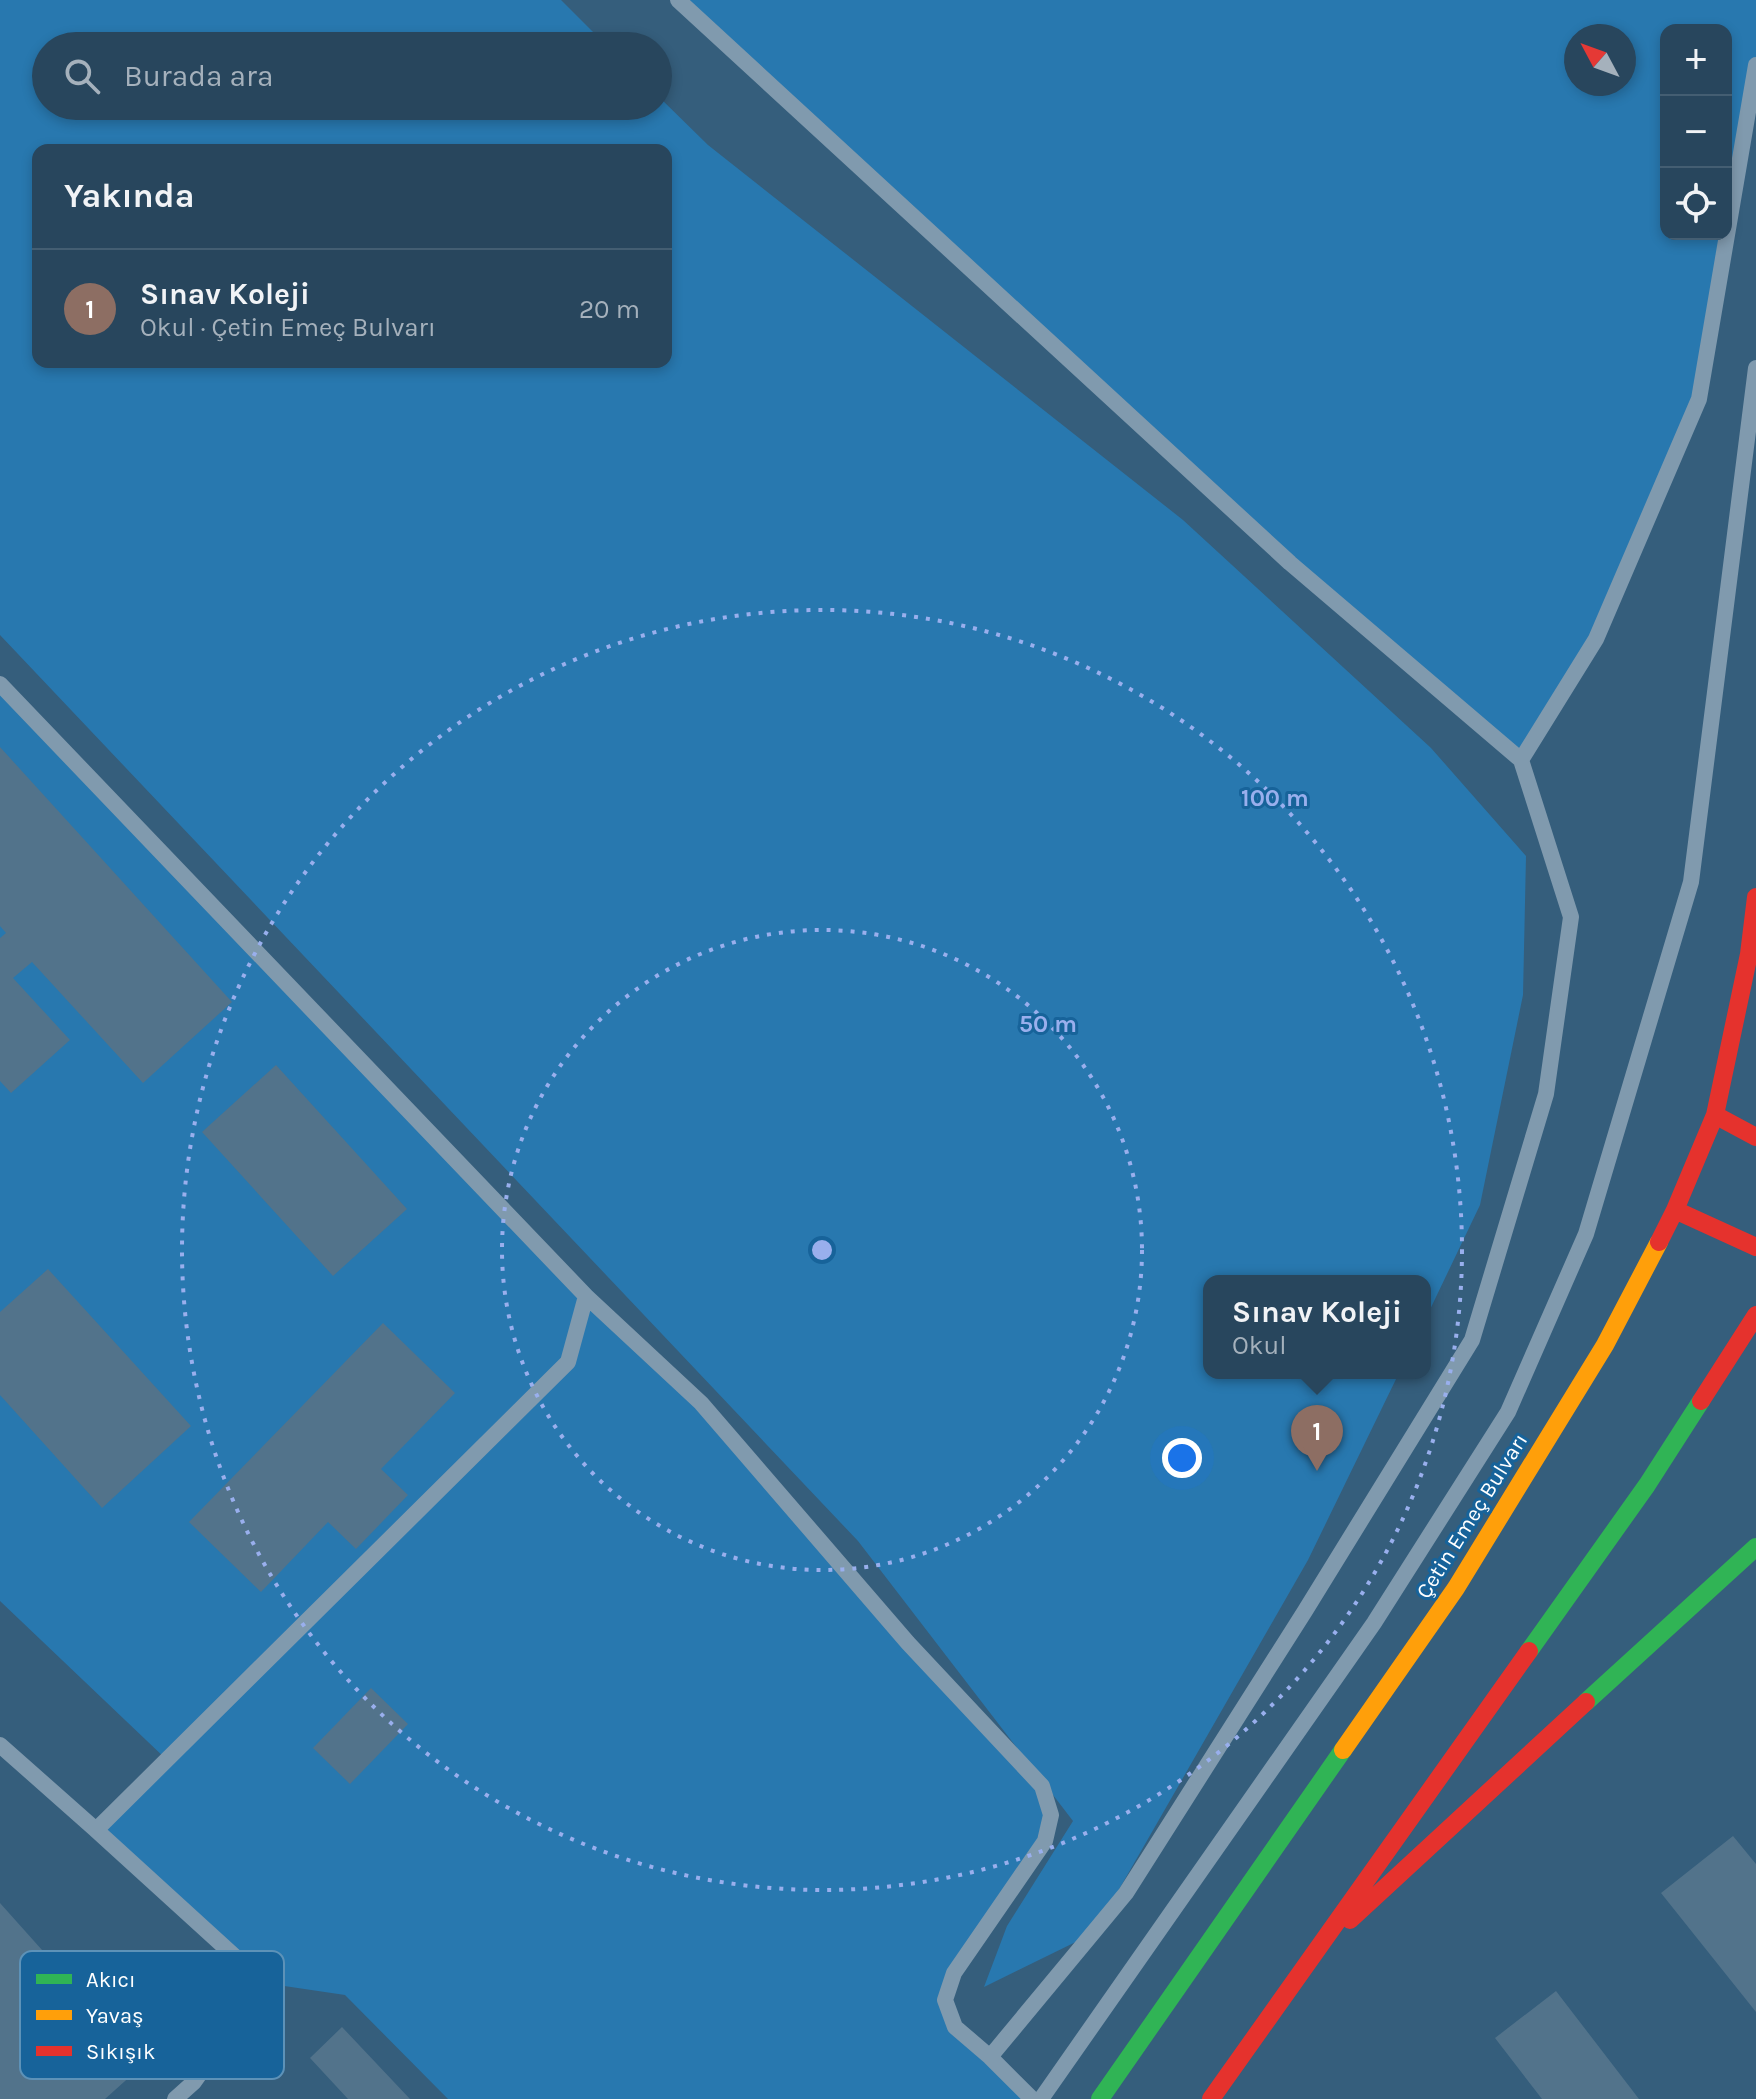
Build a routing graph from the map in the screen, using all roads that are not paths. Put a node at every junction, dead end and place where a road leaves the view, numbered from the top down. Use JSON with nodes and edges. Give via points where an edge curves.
{"nodes":[{"id":1,"x":678,"y":0,"type":"edge"},
{"id":2,"x":1756,"y":65,"type":"edge"},
{"id":3,"x":1756,"y":368,"type":"edge"},
{"id":4,"x":0,"y":684,"type":"edge"},
{"id":5,"x":1521,"y":760,"type":"junction"},
{"id":6,"x":1756,"y":897,"type":"edge"},
{"id":7,"x":1715,"y":1115,"type":"junction"},
{"id":8,"x":1756,"y":1137,"type":"edge"},
{"id":9,"x":1675,"y":1210,"type":"junction"},
{"id":10,"x":1756,"y":1247,"type":"edge"},
{"id":11,"x":586,"y":1296,"type":"junction"},
{"id":12,"x":1756,"y":1315,"type":"edge"},
{"id":13,"x":1756,"y":1547,"type":"edge"},
{"id":14,"x":0,"y":1745,"type":"edge"},
{"id":15,"x":96,"y":1830,"type":"junction"},
{"id":16,"x":229,"y":1951,"type":"edge"},
{"id":17,"x":1310,"y":1956,"type":"junction"},
{"id":18,"x":990,"y":2057,"type":"junction"},
{"id":19,"x":196,"y":2079,"type":"edge"},
{"id":20,"x":175,"y":2099,"type":"edge"},
{"id":21,"x":1032,"y":2099,"type":"edge"},
{"id":22,"x":1041,"y":2099,"type":"edge"},
{"id":23,"x":1100,"y":2099,"type":"edge"},
{"id":24,"x":1211,"y":2099,"type":"edge"}],
"edges":[{"from":1,"to":5,"type":"lane","via":[[1290,563]]},
{"from":2,"to":5,"type":"lane","via":[[1699,399],[1596,639]]},
{"from":3,"to":22,"type":"lane","via":[[1691,882],[1586,1234],[1508,1412],[1374,1623]]},
{"from":4,"to":11,"type":"lane"},
{"from":5,"to":18,"type":"lane","via":[[1571,917],[1546,1094],[1472,1340],[1126,1893]]},
{"from":6,"to":7,"type":"main road","name":"Çetin Emeç Bulvarı"},
{"from":7,"to":8,"type":"main road"},
{"from":7,"to":9,"type":"main road","name":"Çetin Emeç Bulvarı"},
{"from":9,"to":10,"type":"main road"},
{"from":9,"to":23,"type":"main road","name":"Çetin Emeç Bulvarı","via":[[1605,1345],[1456,1588]]},
{"from":11,"to":15,"type":"lane","via":[[568,1362]]},
{"from":11,"to":18,"type":"lane","via":[[701,1403],[908,1643],[1042,1786],[1051,1815],[1045,1841],[954,1973],[945,2000],[955,2027]]},
{"from":12,"to":17,"type":"main road","via":[[1647,1485]]},
{"from":13,"to":17,"type":"main road"},
{"from":14,"to":15,"type":"lane"},
{"from":15,"to":16,"type":"lane"},
{"from":17,"to":24,"type":"main road"},
{"from":18,"to":21,"type":"lane"},
{"from":19,"to":20,"type":"lane"}]}
